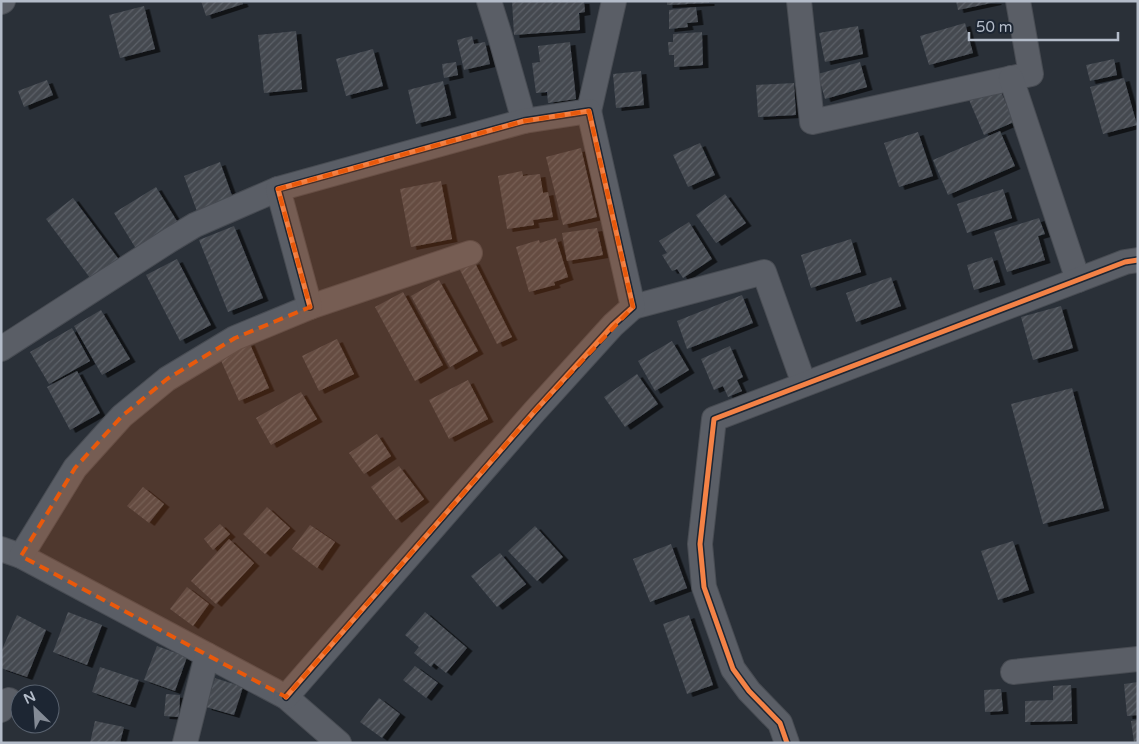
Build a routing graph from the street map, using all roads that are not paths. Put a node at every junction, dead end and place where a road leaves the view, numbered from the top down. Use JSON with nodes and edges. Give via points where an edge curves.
{"nodes":[{"id":1,"x":489,"y":1,"type":"edge"},
{"id":2,"x":614,"y":1,"type":"edge"},
{"id":3,"x":799,"y":1,"type":"edge"},
{"id":4,"x":1018,"y":1,"type":"edge"},
{"id":5,"x":1011,"y":78,"type":"junction"},
{"id":6,"x":589,"y":111,"type":"junction"},
{"id":7,"x":524,"y":120,"type":"junction"},
{"id":8,"x":278,"y":189,"type":"junction"},
{"id":9,"x":470,"y":253,"type":"dead end"},
{"id":10,"x":1138,"y":260,"type":"edge"},
{"id":11,"x":1078,"y":280,"type":"junction"},
{"id":12,"x":310,"y":307,"type":"junction"},
{"id":13,"x":633,"y":307,"type":"junction"},
{"id":14,"x":1,"y":349,"type":"edge"},
{"id":15,"x":804,"y":384,"type":"junction"},
{"id":16,"x":11,"y":553,"type":"edge"},
{"id":17,"x":207,"y":655,"type":"junction"},
{"id":18,"x":1138,"y":659,"type":"edge"},
{"id":19,"x":1013,"y":672,"type":"dead end"},
{"id":20,"x":286,"y":697,"type":"junction"},
{"id":21,"x":185,"y":743,"type":"edge"},
{"id":22,"x":339,"y":743,"type":"edge"},
{"id":23,"x":787,"y":743,"type":"edge"}],
"edges":[{"from":1,"to":7,"type":"street"},
{"from":2,"to":6,"type":"street"},
{"from":3,"to":5,"type":"street","via":[[812,122]]},
{"from":4,"to":5,"type":"street","via":[[1031,74]]},
{"from":5,"to":11,"type":"street"},
{"from":6,"to":7,"type":"street"},
{"from":6,"to":13,"type":"street"},
{"from":7,"to":8,"type":"street"},
{"from":8,"to":12,"type":"street"},
{"from":8,"to":14,"type":"street","via":[[195,225]]},
{"from":9,"to":12,"type":"street"},
{"from":10,"to":11,"type":"street"},
{"from":11,"to":15,"type":"street"},
{"from":12,"to":16,"type":"street","via":[[235,338],[167,379],[122,416],[75,468]]},
{"from":13,"to":15,"type":"street","via":[[764,272]]},
{"from":13,"to":20,"type":"street","via":[[534,412]]},
{"from":15,"to":23,"type":"street","via":[[714,419],[700,544],[704,587],[733,669],[780,723]]},
{"from":16,"to":17,"type":"street"},
{"from":17,"to":20,"type":"street"},
{"from":17,"to":21,"type":"street"},
{"from":18,"to":19,"type":"street"},
{"from":20,"to":22,"type":"street"}]}
